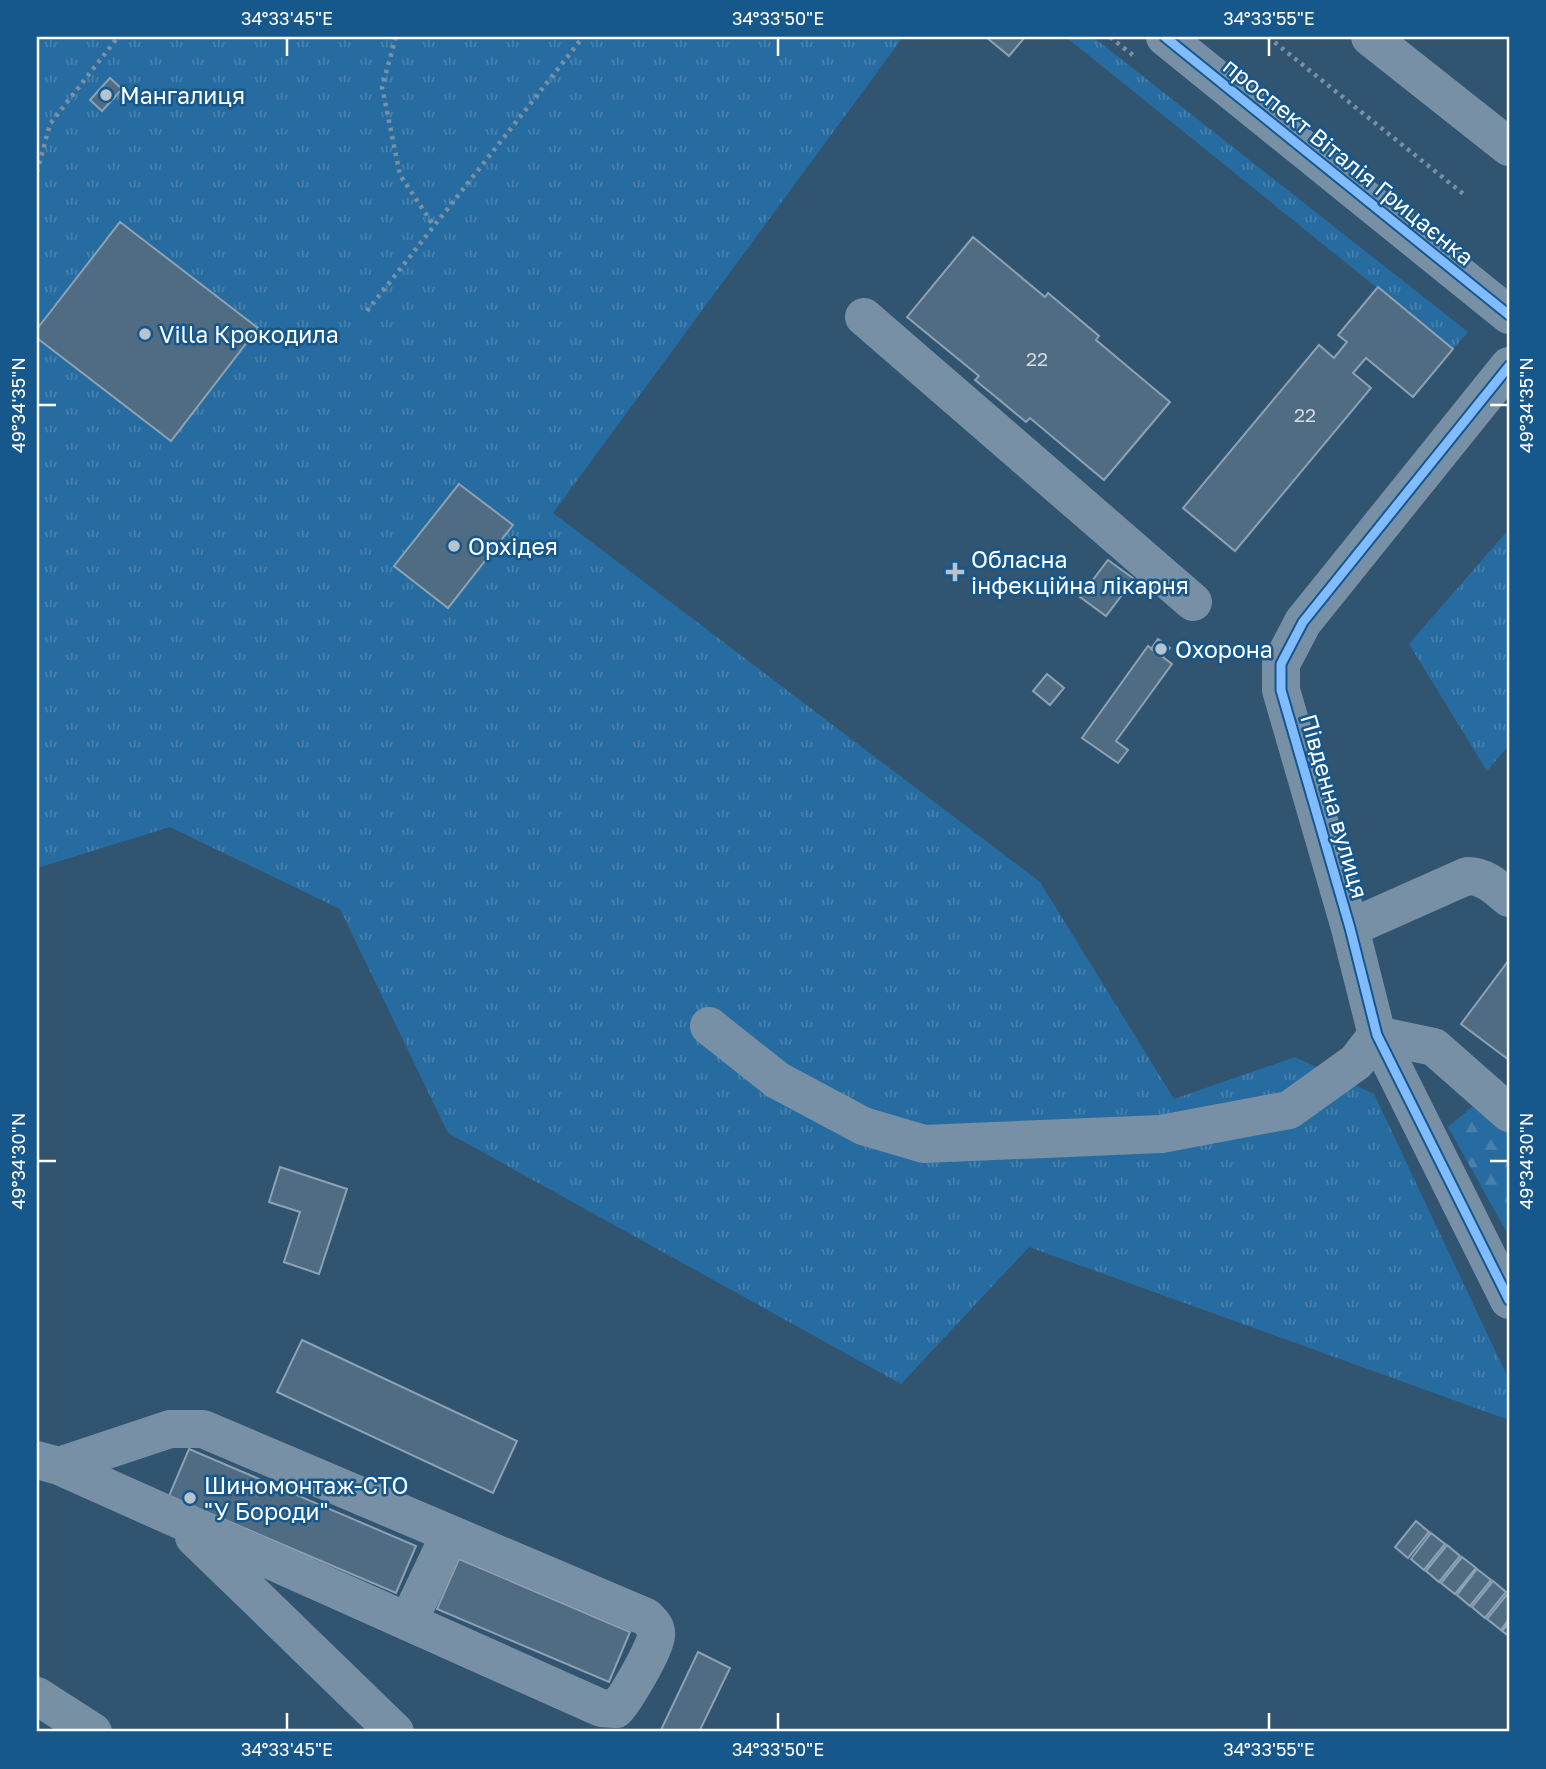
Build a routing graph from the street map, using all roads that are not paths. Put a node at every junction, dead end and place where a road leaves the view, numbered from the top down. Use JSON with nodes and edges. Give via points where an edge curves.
{"nodes":[{"id":1,"x":1165,"y":37,"type":"edge"},
{"id":2,"x":1370,"y":37,"type":"edge"},
{"id":3,"x":1509,"y":147,"type":"edge"},
{"id":4,"x":1509,"y":315,"type":"edge"},
{"id":5,"x":864,"y":317,"type":"dead end"},
{"id":6,"x":1509,"y":366,"type":"edge"},
{"id":7,"x":1193,"y":602,"type":"dead end"},
{"id":8,"x":1509,"y":898,"type":"edge"},
{"id":9,"x":1350,"y":928,"type":"junction"},
{"id":10,"x":709,"y":1026,"type":"dead end"},
{"id":11,"x":1377,"y":1035,"type":"junction"},
{"id":12,"x":1509,"y":1113,"type":"edge"},
{"id":13,"x":1509,"y":1300,"type":"edge"},
{"id":14,"x":48,"y":1463,"type":"edge"},
{"id":15,"x":182,"y":1522,"type":"junction"},
{"id":16,"x":450,"y":1534,"type":"junction"},
{"id":17,"x":408,"y":1622,"type":"junction"},
{"id":18,"x":37,"y":1696,"type":"edge"},
{"id":19,"x":93,"y":1732,"type":"edge"},
{"id":20,"x":395,"y":1732,"type":"edge"}],
"edges":[{"from":1,"to":4,"type":"street","name":"проспект Віталія Грицаєнка"},
{"from":2,"to":3,"type":"street"},
{"from":5,"to":7,"type":"street"},
{"from":6,"to":9,"type":"street","name":"Південна вулиця","via":[[1303,622],[1281,664],[1281,690]]},
{"from":8,"to":9,"type":"street","via":[[1488,881],[1467,877]]},
{"from":9,"to":11,"type":"street","name":"Південна вулиця"},
{"from":10,"to":11,"type":"street","via":[[777,1080],[863,1126],[925,1144],[1161,1134],[1289,1110],[1356,1062]]},
{"from":11,"to":12,"type":"street","via":[[1433,1047]]},
{"from":11,"to":13,"type":"street","name":"Південна вулиця"},
{"from":14,"to":15,"type":"street"},
{"from":14,"to":16,"type":"street","via":[[170,1429],[203,1429]]},
{"from":15,"to":17,"type":"street"},
{"from":15,"to":20,"type":"street"},
{"from":16,"to":17,"type":"street"},
{"from":16,"to":17,"type":"street","via":[[646,1617],[654,1625],[656,1637],[625,1701],[616,1709],[601,1708]]},
{"from":18,"to":19,"type":"main road"}]}
